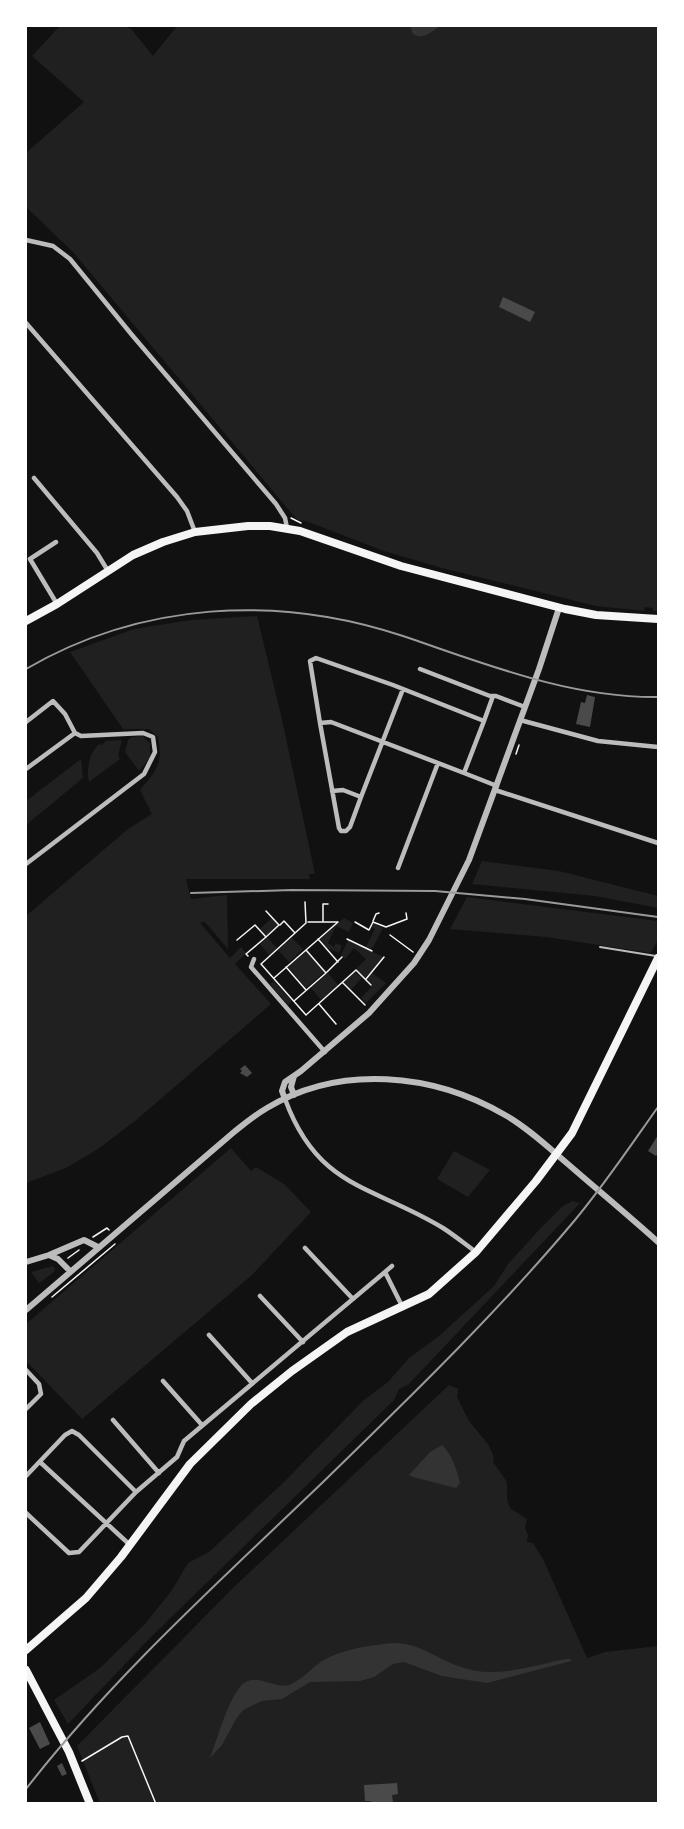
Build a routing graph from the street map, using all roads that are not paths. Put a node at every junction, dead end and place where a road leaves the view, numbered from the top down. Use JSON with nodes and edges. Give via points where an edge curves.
{"nodes":[{"id":1,"x":26,"y":240,"type":"edge"},
{"id":2,"x":26,"y":323,"type":"edge"},
{"id":3,"x":34,"y":478,"type":"dead end"},
{"id":4,"x":287,"y":528,"type":"junction"},
{"id":5,"x":195,"y":532,"type":"junction"},
{"id":6,"x":56,"y":542,"type":"dead end"},
{"id":7,"x":108,"y":571,"type":"junction"},
{"id":8,"x":57,"y":604,"type":"junction"},
{"id":9,"x":559,"y":608,"type":"junction"},
{"id":10,"x":658,"y":619,"type":"edge"},
{"id":11,"x":26,"y":621,"type":"edge"},
{"id":12,"x":420,"y":669,"type":"dead end"},
{"id":13,"x":403,"y":689,"type":"junction"},
{"id":14,"x":493,"y":696,"type":"junction"},
{"id":15,"x":525,"y":707,"type":"junction"},
{"id":16,"x":520,"y":720,"type":"junction"},
{"id":17,"x":484,"y":721,"type":"junction"},
{"id":18,"x":26,"y":722,"type":"edge"},
{"id":19,"x":320,"y":723,"type":"junction"},
{"id":20,"x":75,"y":734,"type":"junction"},
{"id":21,"x":383,"y":742,"type":"junction"},
{"id":22,"x":658,"y":747,"type":"edge"},
{"id":23,"x":438,"y":763,"type":"junction"},
{"id":24,"x":26,"y":769,"type":"edge"},
{"id":25,"x":464,"y":773,"type":"junction"},
{"id":26,"x":496,"y":788,"type":"junction"},
{"id":27,"x":332,"y":791,"type":"junction"},
{"id":28,"x":361,"y":798,"type":"junction"},
{"id":29,"x":658,"y":843,"type":"edge"},
{"id":30,"x":26,"y":864,"type":"edge"},
{"id":31,"x":398,"y":868,"type":"dead end"},
{"id":32,"x":600,"y":947,"type":"dead end"},
{"id":33,"x":658,"y":957,"type":"edge"},
{"id":34,"x":253,"y":960,"type":"road end"},
{"id":35,"x":324,"y":1052,"type":"junction"},
{"id":36,"x":295,"y":1076,"type":"junction"},
{"id":37,"x":294,"y":1095,"type":"junction"},
{"id":38,"x":285,"y":1099,"type":"junction"},
{"id":39,"x":557,"y":1155,"type":"junction"},
{"id":40,"x":658,"y":1242,"type":"edge"},
{"id":41,"x":98,"y":1247,"type":"junction"},
{"id":42,"x":305,"y":1248,"type":"dead end"},
{"id":43,"x":476,"y":1252,"type":"junction"},
{"id":44,"x":49,"y":1255,"type":"junction"},
{"id":45,"x":26,"y":1262,"type":"edge"},
{"id":46,"x":392,"y":1266,"type":"dead end"},
{"id":47,"x":70,"y":1271,"type":"junction"},
{"id":48,"x":385,"y":1272,"type":"junction"},
{"id":49,"x":260,"y":1296,"type":"dead end"},
{"id":50,"x":353,"y":1299,"type":"junction"},
{"id":51,"x":403,"y":1308,"type":"junction"},
{"id":52,"x":26,"y":1310,"type":"edge"},
{"id":53,"x":209,"y":1335,"type":"dead end"},
{"id":54,"x":303,"y":1342,"type":"junction"},
{"id":55,"x":26,"y":1370,"type":"edge"},
{"id":56,"x":163,"y":1381,"type":"dead end"},
{"id":57,"x":252,"y":1383,"type":"junction"},
{"id":58,"x":26,"y":1409,"type":"edge"},
{"id":59,"x":112,"y":1419,"type":"dead end"},
{"id":60,"x":202,"y":1425,"type":"junction"},
{"id":61,"x":40,"y":1462,"type":"junction"},
{"id":62,"x":159,"y":1473,"type":"junction"},
{"id":63,"x":26,"y":1476,"type":"edge"},
{"id":64,"x":136,"y":1492,"type":"junction"},
{"id":65,"x":26,"y":1514,"type":"edge"},
{"id":66,"x":107,"y":1522,"type":"junction"},
{"id":67,"x":130,"y":1545,"type":"junction"},
{"id":68,"x":26,"y":1650,"type":"edge"},
{"id":69,"x":26,"y":1670,"type":"edge"},
{"id":70,"x":90,"y":1803,"type":"edge"}],
"edges":[{"from":1,"to":4,"type":"street","via":[[52,246],[70,259],[276,504]]},
{"from":2,"to":5,"type":"street","via":[[177,497]]},
{"from":3,"to":7,"type":"street"},
{"from":4,"to":5,"type":"main road","via":[[248,526]]},
{"from":4,"to":9,"type":"main road","via":[[401,566]]},
{"from":5,"to":7,"type":"main road","via":[[133,555]]},
{"from":6,"to":8,"type":"street","via":[[30,559]]},
{"from":7,"to":8,"type":"main road"},
{"from":8,"to":11,"type":"main road"},
{"from":9,"to":10,"type":"main road"},
{"from":9,"to":15,"type":"street"},
{"from":12,"to":14,"type":"street"},
{"from":13,"to":17,"type":"street"},
{"from":13,"to":19,"type":"street","via":[[312,658],[309,663]]},
{"from":13,"to":21,"type":"street"},
{"from":14,"to":15,"type":"street"},
{"from":14,"to":17,"type":"street"},
{"from":15,"to":16,"type":"street"},
{"from":16,"to":22,"type":"street","via":[[598,741]]},
{"from":16,"to":26,"type":"street"},
{"from":17,"to":25,"type":"street"},
{"from":18,"to":20,"type":"street","via":[[53,701]]},
{"from":19,"to":21,"type":"street","via":[[331,722]]},
{"from":19,"to":27,"type":"street"},
{"from":20,"to":24,"type":"street"},
{"from":20,"to":30,"type":"street","via":[[143,734],[153,737],[155,752],[144,774]]},
{"from":21,"to":23,"type":"street"},
{"from":21,"to":28,"type":"street"},
{"from":23,"to":25,"type":"street"},
{"from":23,"to":31,"type":"street"},
{"from":25,"to":26,"type":"street"},
{"from":26,"to":29,"type":"street"},
{"from":26,"to":35,"type":"street","via":[[469,860],[420,955],[369,1013]]},
{"from":27,"to":28,"type":"street","via":[[343,790]]},
{"from":27,"to":28,"type":"street","via":[[343,832],[349,829]]},
{"from":32,"to":33,"type":"lane"},
{"from":33,"to":39,"type":"main road","via":[[576,1125]]},
{"from":34,"to":35,"type":"street","via":[[251,968]]},
{"from":35,"to":36,"type":"street"},
{"from":36,"to":37,"type":"street","via":[[291,1087]]},
{"from":36,"to":38,"type":"street","via":[[285,1082]]},
{"from":37,"to":38,"type":"street"},
{"from":37,"to":39,"type":"street","via":[[346,1081],[422,1082],[490,1107]]},
{"from":38,"to":41,"type":"street","via":[[234,1132]]},
{"from":38,"to":43,"type":"street","via":[[307,1143],[337,1174],[442,1227]]},
{"from":39,"to":40,"type":"street"},
{"from":39,"to":43,"type":"main road"},
{"from":41,"to":44,"type":"street","via":[[84,1240]]},
{"from":41,"to":47,"type":"street"},
{"from":42,"to":50,"type":"street"},
{"from":43,"to":51,"type":"main road","via":[[429,1294]]},
{"from":44,"to":45,"type":"street"},
{"from":44,"to":47,"type":"street"},
{"from":46,"to":48,"type":"street"},
{"from":47,"to":52,"type":"street"},
{"from":48,"to":50,"type":"street"},
{"from":48,"to":51,"type":"street"},
{"from":49,"to":54,"type":"street"},
{"from":50,"to":54,"type":"street"},
{"from":51,"to":67,"type":"main road","via":[[347,1332],[251,1404],[190,1464]]},
{"from":53,"to":57,"type":"street"},
{"from":54,"to":57,"type":"street"},
{"from":55,"to":58,"type":"street","via":[[39,1384],[41,1394]]},
{"from":56,"to":60,"type":"street"},
{"from":57,"to":60,"type":"street"},
{"from":59,"to":62,"type":"street"},
{"from":60,"to":62,"type":"street"},
{"from":61,"to":63,"type":"street"},
{"from":61,"to":64,"type":"street","via":[[72,1431]]},
{"from":61,"to":66,"type":"street"},
{"from":62,"to":64,"type":"street"},
{"from":64,"to":66,"type":"street"},
{"from":65,"to":66,"type":"street","via":[[69,1553],[79,1552]]},
{"from":66,"to":67,"type":"street"},
{"from":67,"to":68,"type":"main road","via":[[86,1598]]},
{"from":69,"to":70,"type":"main road","via":[[69,1752]]}]}
